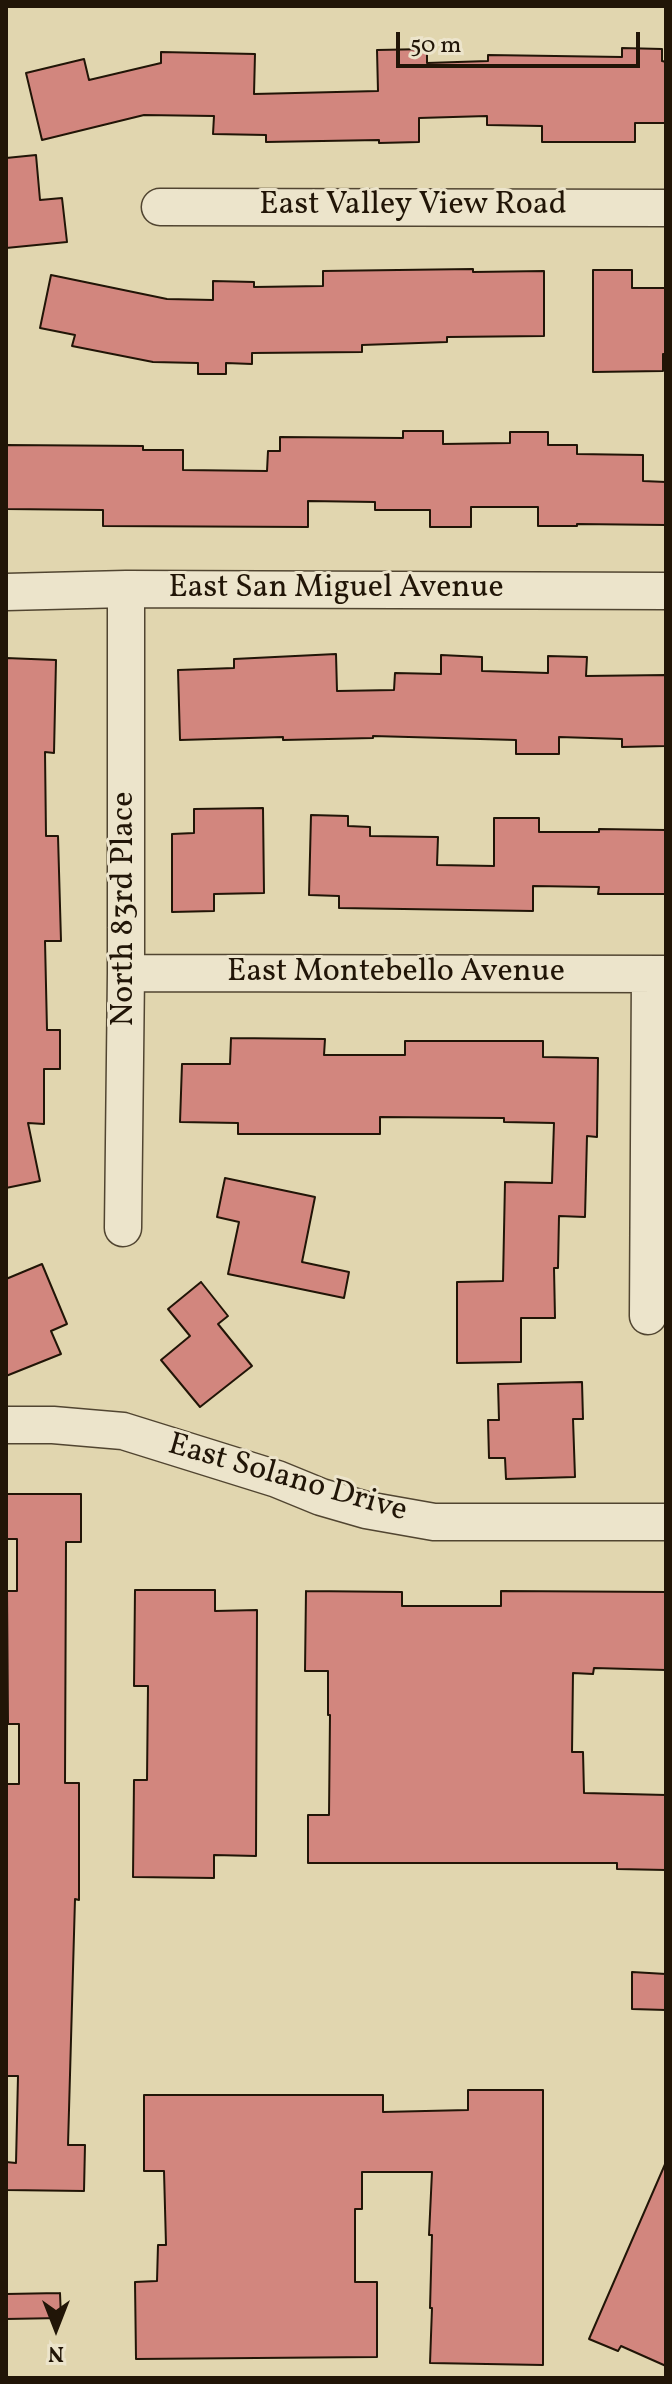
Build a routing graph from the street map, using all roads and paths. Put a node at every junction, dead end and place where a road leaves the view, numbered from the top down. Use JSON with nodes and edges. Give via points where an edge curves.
{"nodes":[{"id":1,"x":160,"y":207,"type":"dead end"},
{"id":2,"x":666,"y":208,"type":"edge"},
{"id":3,"x":126,"y":589,"type":"junction"},
{"id":4,"x":666,"y":591,"type":"edge"},
{"id":5,"x":6,"y":592,"type":"edge"},
{"id":6,"x":126,"y":973,"type":"junction"},
{"id":7,"x":658,"y":974,"type":"edge"},
{"id":8,"x":123,"y":1228,"type":"dead end"},
{"id":9,"x":648,"y":1316,"type":"dead end"},
{"id":10,"x":6,"y":1425,"type":"edge"},
{"id":11,"x":666,"y":1522,"type":"edge"}],
"edges":[{"from":1,"to":2,"type":"street","name":"East Valley View Road"},
{"from":3,"to":4,"type":"street","name":"East San Miguel Avenue"},
{"from":3,"to":5,"type":"street","name":"East San Miguel Avenue"},
{"from":3,"to":6,"type":"street","name":"North 83rd Place"},
{"from":6,"to":7,"type":"street","name":"East Montebello Avenue"},
{"from":6,"to":8,"type":"street","name":"North 83rd Place"},
{"from":7,"to":9,"type":"street"},
{"from":10,"to":11,"type":"street","name":"East Solano Drive","via":[[123,1431],[321,1497],[434,1522]]}]}
